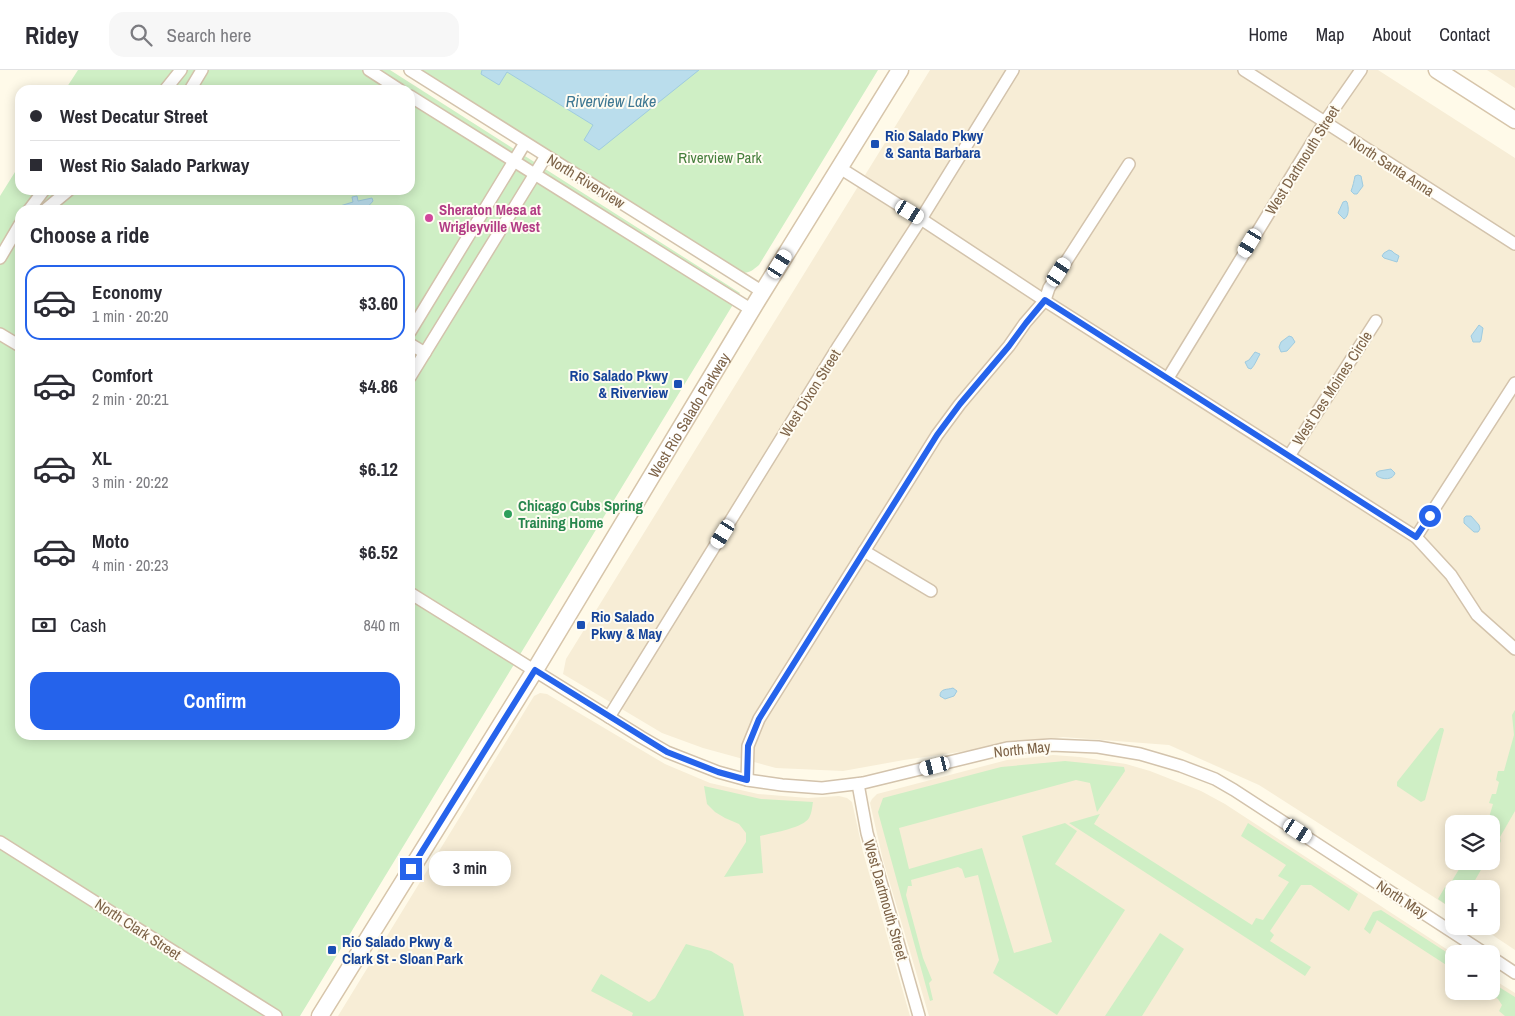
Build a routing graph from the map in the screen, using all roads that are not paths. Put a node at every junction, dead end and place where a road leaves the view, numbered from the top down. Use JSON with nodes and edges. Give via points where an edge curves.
{"nodes":[{"id":1,"x":181,"y":70,"type":"edge"},
{"id":2,"x":202,"y":70,"type":"edge"},
{"id":3,"x":368,"y":70,"type":"edge"},
{"id":4,"x":410,"y":70,"type":"edge"},
{"id":5,"x":900,"y":70,"type":"edge"},
{"id":6,"x":1013,"y":70,"type":"edge"},
{"id":7,"x":1244,"y":70,"type":"edge"},
{"id":8,"x":1361,"y":70,"type":"edge"},
{"id":9,"x":1437,"y":70,"type":"edge"},
{"id":10,"x":432,"y":84,"type":"junction"},
{"id":11,"x":169,"y":85,"type":"edge"},
{"id":12,"x":193,"y":85,"type":"edge"},
{"id":13,"x":392,"y":85,"type":"edge"},
{"id":14,"x":415,"y":99,"type":"edge"},
{"id":15,"x":420,"y":102,"type":"junction"},
{"id":16,"x":1513,"y":115,"type":"edge"},
{"id":17,"x":1324,"y":122,"type":"junction"},
{"id":18,"x":525,"y":142,"type":"junction"},
{"id":19,"x":546,"y":156,"type":"junction"},
{"id":20,"x":514,"y":161,"type":"junction"},
{"id":21,"x":1129,"y":164,"type":"dead end"},
{"id":22,"x":840,"y":168,"type":"junction"},
{"id":23,"x":535,"y":174,"type":"junction"},
{"id":24,"x":62,"y":195,"type":"edge"},
{"id":25,"x":50,"y":205,"type":"edge"},
{"id":26,"x":921,"y":218,"type":"junction"},
{"id":27,"x":15,"y":233,"type":"edge"},
{"id":28,"x":15,"y":239,"type":"edge"},
{"id":29,"x":1515,"y":244,"type":"edge"},
{"id":30,"x":3,"y":253,"type":"edge"},
{"id":31,"x":763,"y":292,"type":"junction"},
{"id":32,"x":1045,"y":300,"type":"junction"},
{"id":33,"x":752,"y":310,"type":"junction"},
{"id":34,"x":1376,"y":320,"type":"dead end"},
{"id":35,"x":415,"y":324,"type":"edge"},
{"id":36,"x":0,"y":334,"type":"edge"},
{"id":37,"x":15,"y":343,"type":"edge"},
{"id":38,"x":415,"y":347,"type":"edge"},
{"id":39,"x":425,"y":353,"type":"junction"},
{"id":40,"x":415,"y":369,"type":"edge"},
{"id":41,"x":1168,"y":378,"type":"junction"},
{"id":42,"x":1515,"y":383,"type":"edge"},
{"id":43,"x":1289,"y":456,"type":"junction"},
{"id":44,"x":1416,"y":537,"type":"junction"},
{"id":45,"x":864,"y":551,"type":"junction"},
{"id":46,"x":931,"y":591,"type":"dead end"},
{"id":47,"x":415,"y":596,"type":"edge"},
{"id":48,"x":1515,"y":648,"type":"edge"},
{"id":49,"x":535,"y":670,"type":"junction"},
{"id":50,"x":609,"y":717,"type":"junction"},
{"id":51,"x":747,"y":780,"type":"junction"},
{"id":52,"x":858,"y":784,"type":"junction"},
{"id":53,"x":0,"y":842,"type":"edge"},
{"id":54,"x":1472,"y":945,"type":"edge"},
{"id":55,"x":1500,"y":963,"type":"edge"},
{"id":56,"x":1515,"y":973,"type":"edge"},
{"id":57,"x":276,"y":1016,"type":"edge"},
{"id":58,"x":320,"y":1016,"type":"edge"},
{"id":59,"x":919,"y":1016,"type":"edge"}],
"edges":[{"from":1,"to":11,"type":"street"},
{"from":2,"to":12,"type":"street"},
{"from":3,"to":13,"type":"street"},
{"from":4,"to":10,"type":"street","name":"North Riverview"},
{"from":5,"to":22,"type":"main road","name":"West Rio Salado Parkway"},
{"from":6,"to":26,"type":"street","name":"West Dixon Street"},
{"from":7,"to":17,"type":"street","name":"North Santa Anna"},
{"from":8,"to":17,"type":"street","name":"West Dartmouth Street"},
{"from":9,"to":16,"type":"main road"},
{"from":10,"to":15,"type":"street"},
{"from":10,"to":18,"type":"street","name":"North Riverview"},
{"from":14,"to":15,"type":"street","name":"North Riverview"},
{"from":15,"to":20,"type":"street","name":"North Riverview"},
{"from":17,"to":29,"type":"street","name":"North Santa Anna"},
{"from":17,"to":41,"type":"street","name":"West Dartmouth Street"},
{"from":18,"to":19,"type":"street","name":"North Riverview"},
{"from":18,"to":20,"type":"street"},
{"from":19,"to":23,"type":"street"},
{"from":19,"to":31,"type":"street","name":"North Riverview"},
{"from":20,"to":23,"type":"street","name":"North Riverview"},
{"from":20,"to":35,"type":"street"},
{"from":21,"to":32,"type":"street","via":[[1049,288]]},
{"from":22,"to":26,"type":"street"},
{"from":22,"to":31,"type":"main road","name":"West Rio Salado Parkway"},
{"from":23,"to":33,"type":"street","name":"North Riverview"},
{"from":23,"to":39,"type":"street"},
{"from":24,"to":25,"type":"street"},
{"from":26,"to":32,"type":"street"},
{"from":26,"to":50,"type":"street","name":"West Dixon Street"},
{"from":27,"to":30,"type":"street"},
{"from":28,"to":30,"type":"street"},
{"from":31,"to":33,"type":"main road","name":"West Rio Salado Parkway"},
{"from":32,"to":41,"type":"street"},
{"from":32,"to":45,"type":"street","via":[[937,435]]},
{"from":33,"to":49,"type":"main road","name":"West Rio Salado Parkway"},
{"from":34,"to":43,"type":"street","name":"West Des Moines Circle"},
{"from":36,"to":37,"type":"street"},
{"from":38,"to":39,"type":"street"},
{"from":39,"to":40,"type":"street"},
{"from":41,"to":43,"type":"street"},
{"from":42,"to":44,"type":"street"},
{"from":43,"to":44,"type":"street"},
{"from":44,"to":48,"type":"street","via":[[1450,575],[1477,615]]},
{"from":45,"to":46,"type":"street"},
{"from":45,"to":51,"type":"street","via":[[759,719],[748,746]]},
{"from":47,"to":49,"type":"street","name":"North May"},
{"from":49,"to":50,"type":"street","name":"North May"},
{"from":49,"to":58,"type":"main road","name":"West Rio Salado Parkway"},
{"from":50,"to":51,"type":"street","name":"North May","via":[[667,752]]},
{"from":51,"to":52,"type":"street","name":"North May","via":[[822,788]]},
{"from":52,"to":54,"type":"street","name":"North May","via":[[1007,748],[1051,745],[1098,747],[1140,754],[1215,778]]},
{"from":52,"to":59,"type":"street","name":"West Dartmouth Street","via":[[867,833]]},
{"from":53,"to":57,"type":"street","name":"North Clark Street"},
{"from":55,"to":56,"type":"street"}]}
